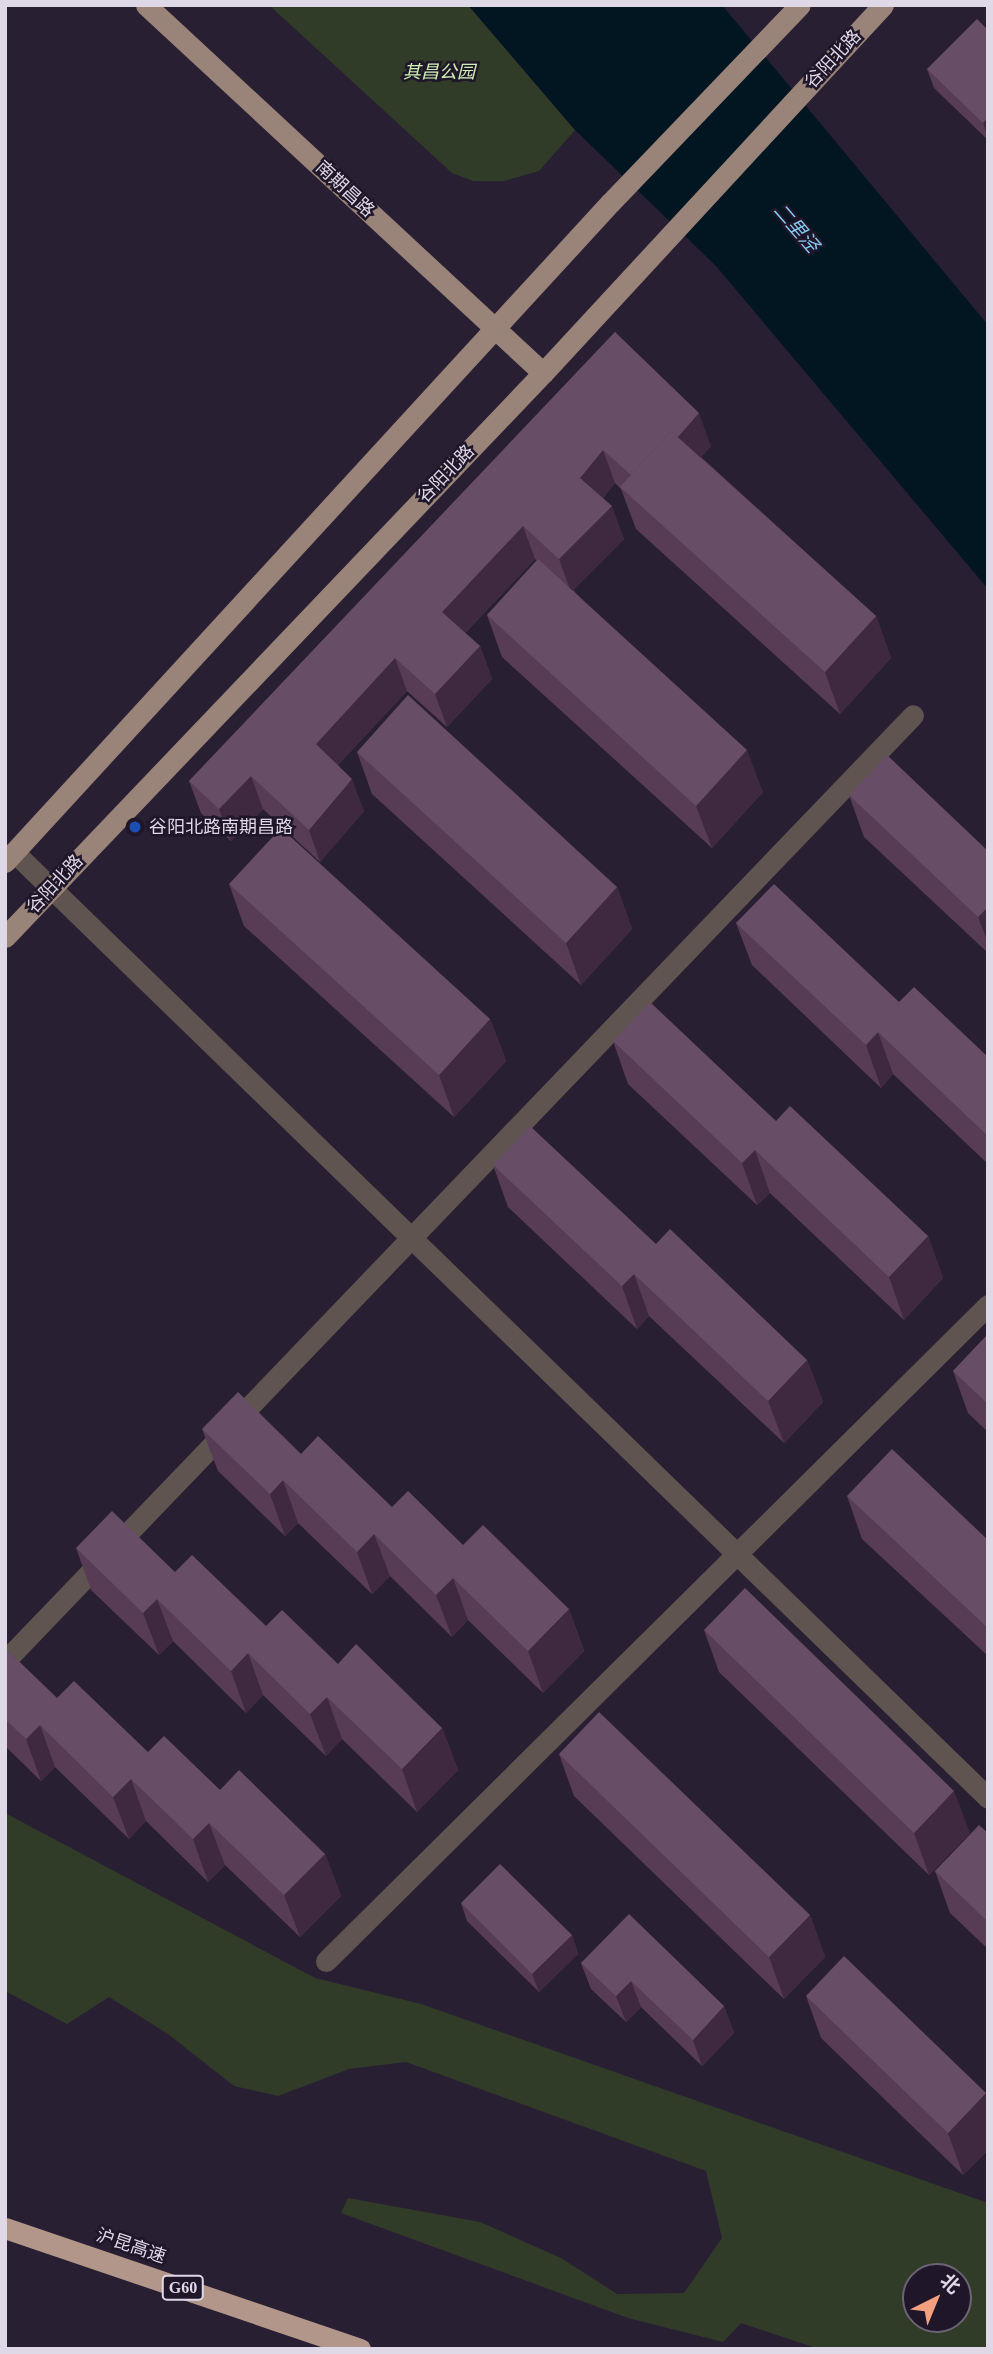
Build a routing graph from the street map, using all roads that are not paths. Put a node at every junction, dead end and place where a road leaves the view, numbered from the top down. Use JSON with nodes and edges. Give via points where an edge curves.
{"nodes":[{"id":1,"x":146,"y":5,"type":"edge"},
{"id":2,"x":800,"y":5,"type":"edge"},
{"id":3,"x":883,"y":5,"type":"edge"},
{"id":4,"x":495,"y":329,"type":"junction"},
{"id":5,"x":543,"y":373,"type":"junction"},
{"id":6,"x":913,"y":715,"type":"dead end"},
{"id":7,"x":10,"y":857,"type":"edge"},
{"id":8,"x":51,"y":888,"type":"junction"},
{"id":9,"x":5,"y":937,"type":"edge"},
{"id":10,"x":411,"y":1238,"type":"junction"},
{"id":11,"x":988,"y":1305,"type":"edge"},
{"id":12,"x":736,"y":1555,"type":"junction"},
{"id":13,"x":5,"y":1661,"type":"edge"},
{"id":14,"x":988,"y":1798,"type":"edge"},
{"id":15,"x":326,"y":1961,"type":"dead end"},
{"id":16,"x":5,"y":2228,"type":"edge"},
{"id":17,"x":360,"y":2349,"type":"edge"}],
"edges":[{"from":1,"to":4,"type":"main road","name":"南期昌路"},
{"from":2,"to":4,"type":"main road"},
{"from":3,"to":5,"type":"main road","name":"谷阳北路"},
{"from":4,"to":5,"type":"main road","name":"南期昌路"},
{"from":4,"to":7,"type":"main road"},
{"from":5,"to":8,"type":"main road","name":"谷阳北路"},
{"from":6,"to":10,"type":"street"},
{"from":7,"to":8,"type":"street"},
{"from":8,"to":9,"type":"main road","name":"谷阳北路"},
{"from":8,"to":10,"type":"street"},
{"from":10,"to":12,"type":"street"},
{"from":10,"to":13,"type":"street"},
{"from":11,"to":12,"type":"street"},
{"from":12,"to":14,"type":"street"},
{"from":12,"to":15,"type":"street"},
{"from":16,"to":17,"type":"highway","name":"沪昆高速","number":"G60"}]}
